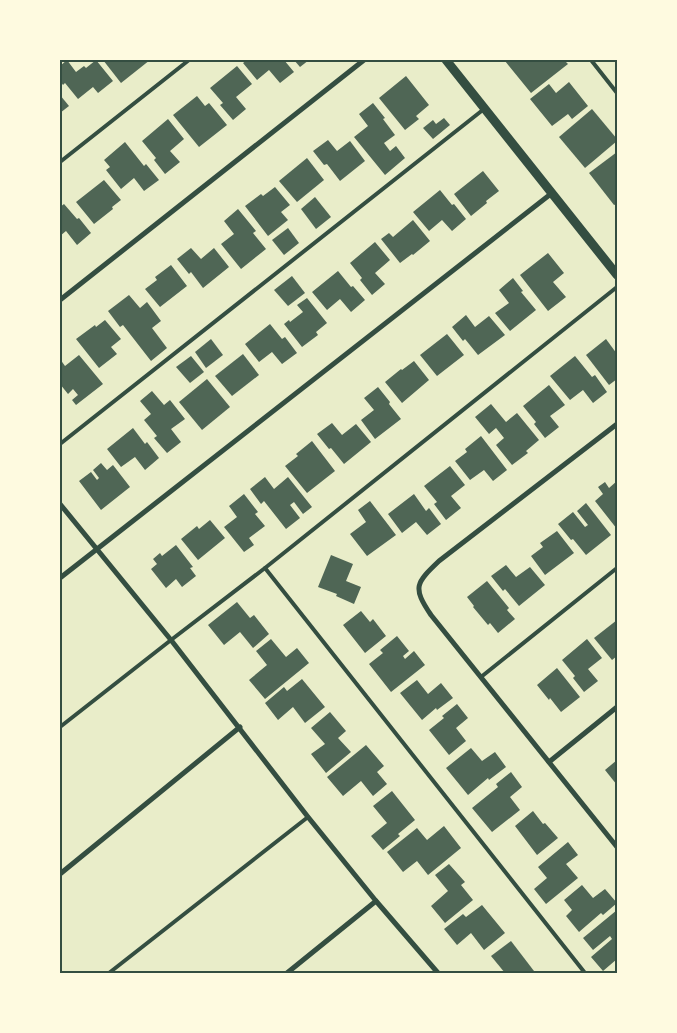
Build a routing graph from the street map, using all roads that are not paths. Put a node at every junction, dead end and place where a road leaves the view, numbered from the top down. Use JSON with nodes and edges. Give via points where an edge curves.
{"nodes":[{"id":1,"x":189,"y":60,"type":"edge"},
{"id":2,"x":364,"y":60,"type":"edge"},
{"id":3,"x":446,"y":60,"type":"edge"},
{"id":4,"x":591,"y":60,"type":"edge"},
{"id":5,"x":617,"y":93,"type":"edge"},
{"id":6,"x":485,"y":108,"type":"junction"},
{"id":7,"x":60,"y":162,"type":"edge"},
{"id":8,"x":553,"y":193,"type":"junction"},
{"id":9,"x":617,"y":275,"type":"edge"},
{"id":10,"x":617,"y":287,"type":"edge"},
{"id":11,"x":60,"y":300,"type":"edge"},
{"id":12,"x":617,"y":424,"type":"edge"},
{"id":13,"x":60,"y":444,"type":"edge"},
{"id":14,"x":60,"y":504,"type":"edge"},
{"id":15,"x":97,"y":548,"type":"junction"},
{"id":16,"x":265,"y":568,"type":"junction"},
{"id":17,"x":617,"y":568,"type":"edge"},
{"id":18,"x":60,"y":578,"type":"edge"},
{"id":19,"x":171,"y":640,"type":"junction"},
{"id":20,"x":482,"y":677,"type":"junction"},
{"id":21,"x":617,"y":708,"type":"edge"},
{"id":22,"x":240,"y":727,"type":"junction"},
{"id":23,"x":60,"y":728,"type":"edge"},
{"id":24,"x":549,"y":762,"type":"junction"},
{"id":25,"x":308,"y":817,"type":"junction"},
{"id":26,"x":617,"y":846,"type":"edge"},
{"id":27,"x":60,"y":874,"type":"edge"},
{"id":28,"x":376,"y":901,"type":"junction"},
{"id":29,"x":109,"y":973,"type":"edge"},
{"id":30,"x":286,"y":973,"type":"edge"},
{"id":31,"x":438,"y":973,"type":"edge"},
{"id":32,"x":585,"y":973,"type":"edge"}],
"edges":[{"from":1,"to":7,"type":"lane"},
{"from":2,"to":11,"type":"street"},
{"from":3,"to":6,"type":"street"},
{"from":4,"to":5,"type":"lane"},
{"from":6,"to":8,"type":"street"},
{"from":6,"to":13,"type":"lane"},
{"from":8,"to":9,"type":"street"},
{"from":8,"to":15,"type":"street"},
{"from":10,"to":16,"type":"lane"},
{"from":12,"to":20,"type":"street","via":[[439,561],[423,577],[419,593],[421,600]]},
{"from":14,"to":15,"type":"street"},
{"from":15,"to":18,"type":"street"},
{"from":15,"to":19,"type":"street"},
{"from":16,"to":19,"type":"lane"},
{"from":16,"to":32,"type":"lane"},
{"from":17,"to":20,"type":"lane"},
{"from":19,"to":22,"type":"street"},
{"from":19,"to":23,"type":"lane"},
{"from":20,"to":24,"type":"street"},
{"from":21,"to":24,"type":"street"},
{"from":22,"to":25,"type":"street"},
{"from":22,"to":27,"type":"street"},
{"from":24,"to":26,"type":"street"},
{"from":25,"to":28,"type":"street"},
{"from":25,"to":29,"type":"lane"},
{"from":28,"to":30,"type":"street"},
{"from":28,"to":31,"type":"street"}]}
